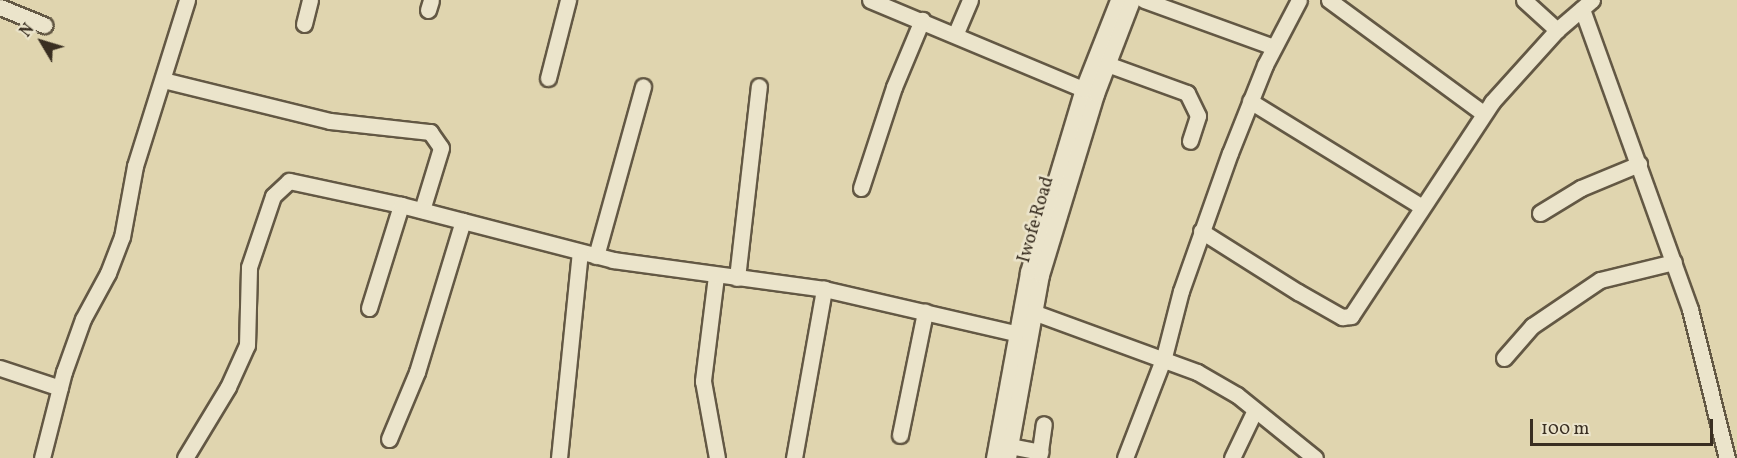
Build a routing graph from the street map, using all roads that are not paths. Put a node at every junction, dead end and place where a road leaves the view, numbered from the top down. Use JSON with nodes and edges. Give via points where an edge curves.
{"nodes":[{"id":1,"x":186,"y":0,"type":"edge"},
{"id":2,"x":310,"y":0,"type":"edge"},
{"id":3,"x":568,"y":0,"type":"edge"},
{"id":4,"x":870,"y":0,"type":"edge"},
{"id":5,"x":970,"y":0,"type":"edge"},
{"id":6,"x":1118,"y":0,"type":"edge"},
{"id":7,"x":1132,"y":0,"type":"edge"},
{"id":8,"x":1144,"y":0,"type":"edge"},
{"id":9,"x":1299,"y":0,"type":"edge"},
{"id":10,"x":1329,"y":0,"type":"edge"},
{"id":11,"x":1524,"y":0,"type":"edge"},
{"id":12,"x":1587,"y":4,"type":"edge"},
{"id":13,"x":0,"y":7,"type":"edge"},
{"id":14,"x":922,"y":20,"type":"junction"},
{"id":15,"x":304,"y":24,"type":"dead end"},
{"id":16,"x":44,"y":25,"type":"dead end"},
{"id":17,"x":1557,"y":30,"type":"junction"},
{"id":18,"x":956,"y":33,"type":"junction"},
{"id":19,"x":1274,"y":47,"type":"junction"},
{"id":20,"x":1107,"y":64,"type":"junction"},
{"id":21,"x":548,"y":78,"type":"dead end"},
{"id":22,"x":163,"y":80,"type":"junction"},
{"id":23,"x":644,"y":86,"type":"dead end"},
{"id":24,"x":759,"y":87,"type":"dead end"},
{"id":25,"x":1083,"y":89,"type":"junction"},
{"id":26,"x":1250,"y":101,"type":"junction"},
{"id":27,"x":1484,"y":114,"type":"junction"},
{"id":28,"x":1190,"y":141,"type":"dead end"},
{"id":29,"x":1640,"y":164,"type":"junction"},
{"id":30,"x":861,"y":188,"type":"dead end"},
{"id":31,"x":401,"y":205,"type":"junction"},
{"id":32,"x":1422,"y":207,"type":"junction"},
{"id":33,"x":422,"y":210,"type":"junction"},
{"id":34,"x":1540,"y":213,"type":"dead end"},
{"id":35,"x":463,"y":221,"type":"junction"},
{"id":36,"x":1201,"y":231,"type":"junction"},
{"id":37,"x":580,"y":252,"type":"junction"},
{"id":38,"x":596,"y":256,"type":"junction"},
{"id":39,"x":1674,"y":262,"type":"junction"},
{"id":40,"x":717,"y":276,"type":"junction"},
{"id":41,"x":737,"y":278,"type":"junction"},
{"id":42,"x":824,"y":289,"type":"junction"},
{"id":43,"x":369,"y":308,"type":"dead end"},
{"id":44,"x":926,"y":312,"type":"junction"},
{"id":45,"x":1033,"y":312,"type":"junction"},
{"id":46,"x":1015,"y":333,"type":"junction"},
{"id":47,"x":1164,"y":357,"type":"junction"},
{"id":48,"x":1504,"y":358,"type":"dead end"},
{"id":49,"x":0,"y":368,"type":"edge"},
{"id":50,"x":60,"y":388,"type":"junction"},
{"id":51,"x":1255,"y":410,"type":"junction"},
{"id":52,"x":1044,"y":424,"type":"dead end"},
{"id":53,"x":900,"y":435,"type":"dead end"},
{"id":54,"x":389,"y":439,"type":"dead end"},
{"id":55,"x":1009,"y":452,"type":"edge"},
{"id":56,"x":1039,"y":455,"type":"edge"},
{"id":57,"x":42,"y":458,"type":"edge"},
{"id":58,"x":184,"y":458,"type":"edge"},
{"id":59,"x":559,"y":458,"type":"edge"},
{"id":60,"x":717,"y":458,"type":"edge"},
{"id":61,"x":794,"y":458,"type":"edge"},
{"id":62,"x":994,"y":458,"type":"edge"},
{"id":63,"x":1125,"y":458,"type":"edge"},
{"id":64,"x":1232,"y":458,"type":"edge"},
{"id":65,"x":1315,"y":458,"type":"edge"},
{"id":66,"x":1727,"y":458,"type":"edge"}],
"edges":[{"from":1,"to":22,"type":"street"},
{"from":2,"to":15,"type":"street"},
{"from":3,"to":21,"type":"street"},
{"from":4,"to":14,"type":"street"},
{"from":5,"to":18,"type":"street"},
{"from":6,"to":25,"type":"street","name":"Iwofe Road"},
{"from":7,"to":20,"type":"street","name":"Iwofe Road"},
{"from":8,"to":19,"type":"street"},
{"from":9,"to":19,"type":"street"},
{"from":10,"to":27,"type":"street"},
{"from":11,"to":17,"type":"street"},
{"from":12,"to":17,"type":"street"},
{"from":12,"to":29,"type":"street"},
{"from":13,"to":16,"type":"street"},
{"from":14,"to":18,"type":"street"},
{"from":14,"to":30,"type":"street","via":[[894,87]]},
{"from":17,"to":27,"type":"street"},
{"from":18,"to":25,"type":"street"},
{"from":19,"to":26,"type":"street"},
{"from":20,"to":28,"type":"street","via":[[1187,93],[1198,116]]},
{"from":20,"to":45,"type":"street","name":"Iwofe Road","via":[[1064,193]]},
{"from":22,"to":33,"type":"street","via":[[330,121],[430,132],[441,148]]},
{"from":22,"to":50,"type":"street","via":[[135,166],[122,237],[83,319]]},
{"from":23,"to":38,"type":"street"},
{"from":24,"to":41,"type":"street"},
{"from":25,"to":46,"type":"street","name":"Iwofe Road","via":[[1051,189]]},
{"from":26,"to":32,"type":"street"},
{"from":26,"to":36,"type":"street"},
{"from":27,"to":32,"type":"street"},
{"from":29,"to":34,"type":"street","via":[[1581,188]]},
{"from":29,"to":39,"type":"street"},
{"from":31,"to":33,"type":"street"},
{"from":31,"to":43,"type":"street"},
{"from":31,"to":58,"type":"street","via":[[322,186],[289,181],[281,186],[273,196],[249,267],[247,345],[228,387]]},
{"from":32,"to":36,"type":"street","via":[[1351,316],[1342,317]]},
{"from":33,"to":35,"type":"street"},
{"from":35,"to":37,"type":"street"},
{"from":35,"to":54,"type":"street","via":[[417,372]]},
{"from":36,"to":47,"type":"street"},
{"from":37,"to":38,"type":"street"},
{"from":37,"to":59,"type":"street"},
{"from":38,"to":40,"type":"street"},
{"from":39,"to":48,"type":"street","via":[[1600,280],[1532,326]]},
{"from":39,"to":66,"type":"street","via":[[1690,309]]},
{"from":40,"to":41,"type":"street"},
{"from":40,"to":60,"type":"street","via":[[703,381]]},
{"from":41,"to":42,"type":"street"},
{"from":42,"to":44,"type":"street"},
{"from":42,"to":61,"type":"street"},
{"from":44,"to":46,"type":"street"},
{"from":44,"to":53,"type":"street"},
{"from":45,"to":47,"type":"street"},
{"from":45,"to":55,"type":"street","name":"Iwofe Road"},
{"from":46,"to":62,"type":"street","name":"Iwofe Road"},
{"from":47,"to":51,"type":"street","via":[[1197,372]]},
{"from":47,"to":63,"type":"street"},
{"from":49,"to":50,"type":"street"},
{"from":50,"to":57,"type":"street"},
{"from":51,"to":64,"type":"street"},
{"from":51,"to":65,"type":"street"},
{"from":52,"to":56,"type":"street"},
{"from":55,"to":56,"type":"street"}]}
